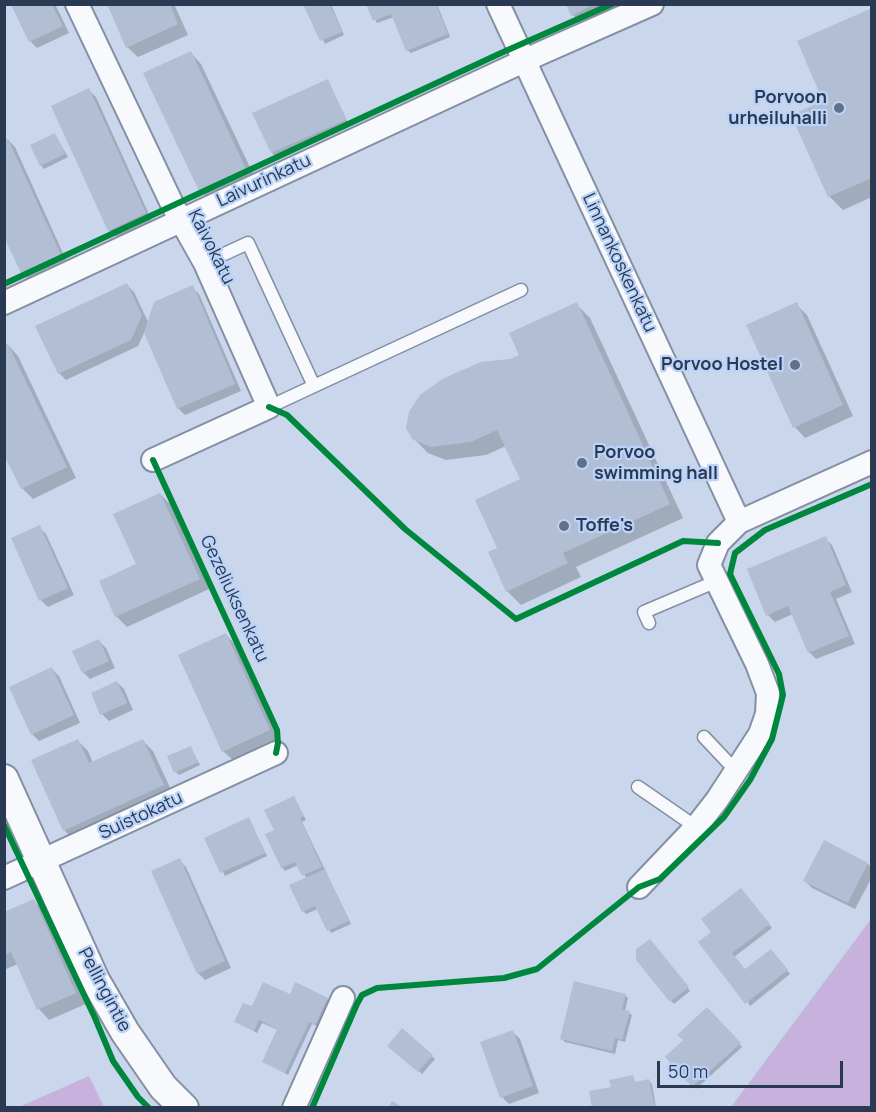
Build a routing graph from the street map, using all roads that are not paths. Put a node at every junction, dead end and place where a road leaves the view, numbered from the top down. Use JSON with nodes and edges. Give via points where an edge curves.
{"nodes":[{"id":1,"x":77,"y":4,"type":"edge"},
{"id":2,"x":498,"y":4,"type":"edge"},
{"id":3,"x":652,"y":4,"type":"edge"},
{"id":4,"x":524,"y":61,"type":"junction"},
{"id":5,"x":180,"y":220,"type":"junction"},
{"id":6,"x":205,"y":263,"type":"junction"},
{"id":7,"x":521,"y":290,"type":"dead end"},
{"id":8,"x":4,"y":303,"type":"edge"},
{"id":9,"x":314,"y":386,"type":"junction"},
{"id":10,"x":269,"y":406,"type":"junction"},
{"id":11,"x":153,"y":460,"type":"dead end"},
{"id":12,"x":872,"y":462,"type":"edge"},
{"id":13,"x":739,"y":522,"type":"junction"},
{"id":14,"x":717,"y":580,"type":"junction"},
{"id":15,"x":649,"y":623,"type":"dead end"},
{"id":16,"x":704,"y":737,"type":"dead end"},
{"id":17,"x":276,"y":753,"type":"dead end"},
{"id":18,"x":737,"y":772,"type":"junction"},
{"id":19,"x":4,"y":779,"type":"edge"},
{"id":20,"x":638,"y":787,"type":"dead end"},
{"id":21,"x":696,"y":827,"type":"junction"},
{"id":22,"x":43,"y":861,"type":"junction"},
{"id":23,"x":4,"y":878,"type":"edge"},
{"id":24,"x":639,"y":887,"type":"dead end"},
{"id":25,"x":343,"y":998,"type":"dead end"},
{"id":26,"x":184,"y":1107,"type":"edge"},
{"id":27,"x":294,"y":1107,"type":"edge"}],
"edges":[{"from":1,"to":5,"type":"street","name":"Kaivokatu"},
{"from":2,"to":4,"type":"street","name":"Linnankoskenkatu"},
{"from":3,"to":4,"type":"street","name":"Laivurinkatu"},
{"from":4,"to":5,"type":"street","name":"Laivurinkatu"},
{"from":4,"to":13,"type":"street","name":"Linnankoskenkatu"},
{"from":5,"to":6,"type":"street","name":"Kaivokatu"},
{"from":5,"to":8,"type":"street","name":"Laivurinkatu"},
{"from":6,"to":9,"type":"lane","via":[[248,243]]},
{"from":6,"to":10,"type":"street","name":"Kaivokatu"},
{"from":7,"to":9,"type":"lane"},
{"from":9,"to":10,"type":"lane"},
{"from":10,"to":11,"type":"street"},
{"from":12,"to":13,"type":"street"},
{"from":13,"to":14,"type":"street","via":[[718,543],[709,565]]},
{"from":14,"to":15,"type":"lane","via":[[644,612]]},
{"from":14,"to":18,"type":"street","via":[[768,693],[760,734]]},
{"from":16,"to":18,"type":"lane"},
{"from":17,"to":22,"type":"street","name":"Suistokatu"},
{"from":18,"to":21,"type":"street"},
{"from":19,"to":22,"type":"street","name":"Pellingintie"},
{"from":20,"to":21,"type":"lane"},
{"from":21,"to":24,"type":"street"},
{"from":22,"to":23,"type":"street","name":"Suistokatu"},
{"from":22,"to":26,"type":"street","name":"Pellingintie","via":[[95,980],[163,1087]]},
{"from":25,"to":27,"type":"street"}]}
